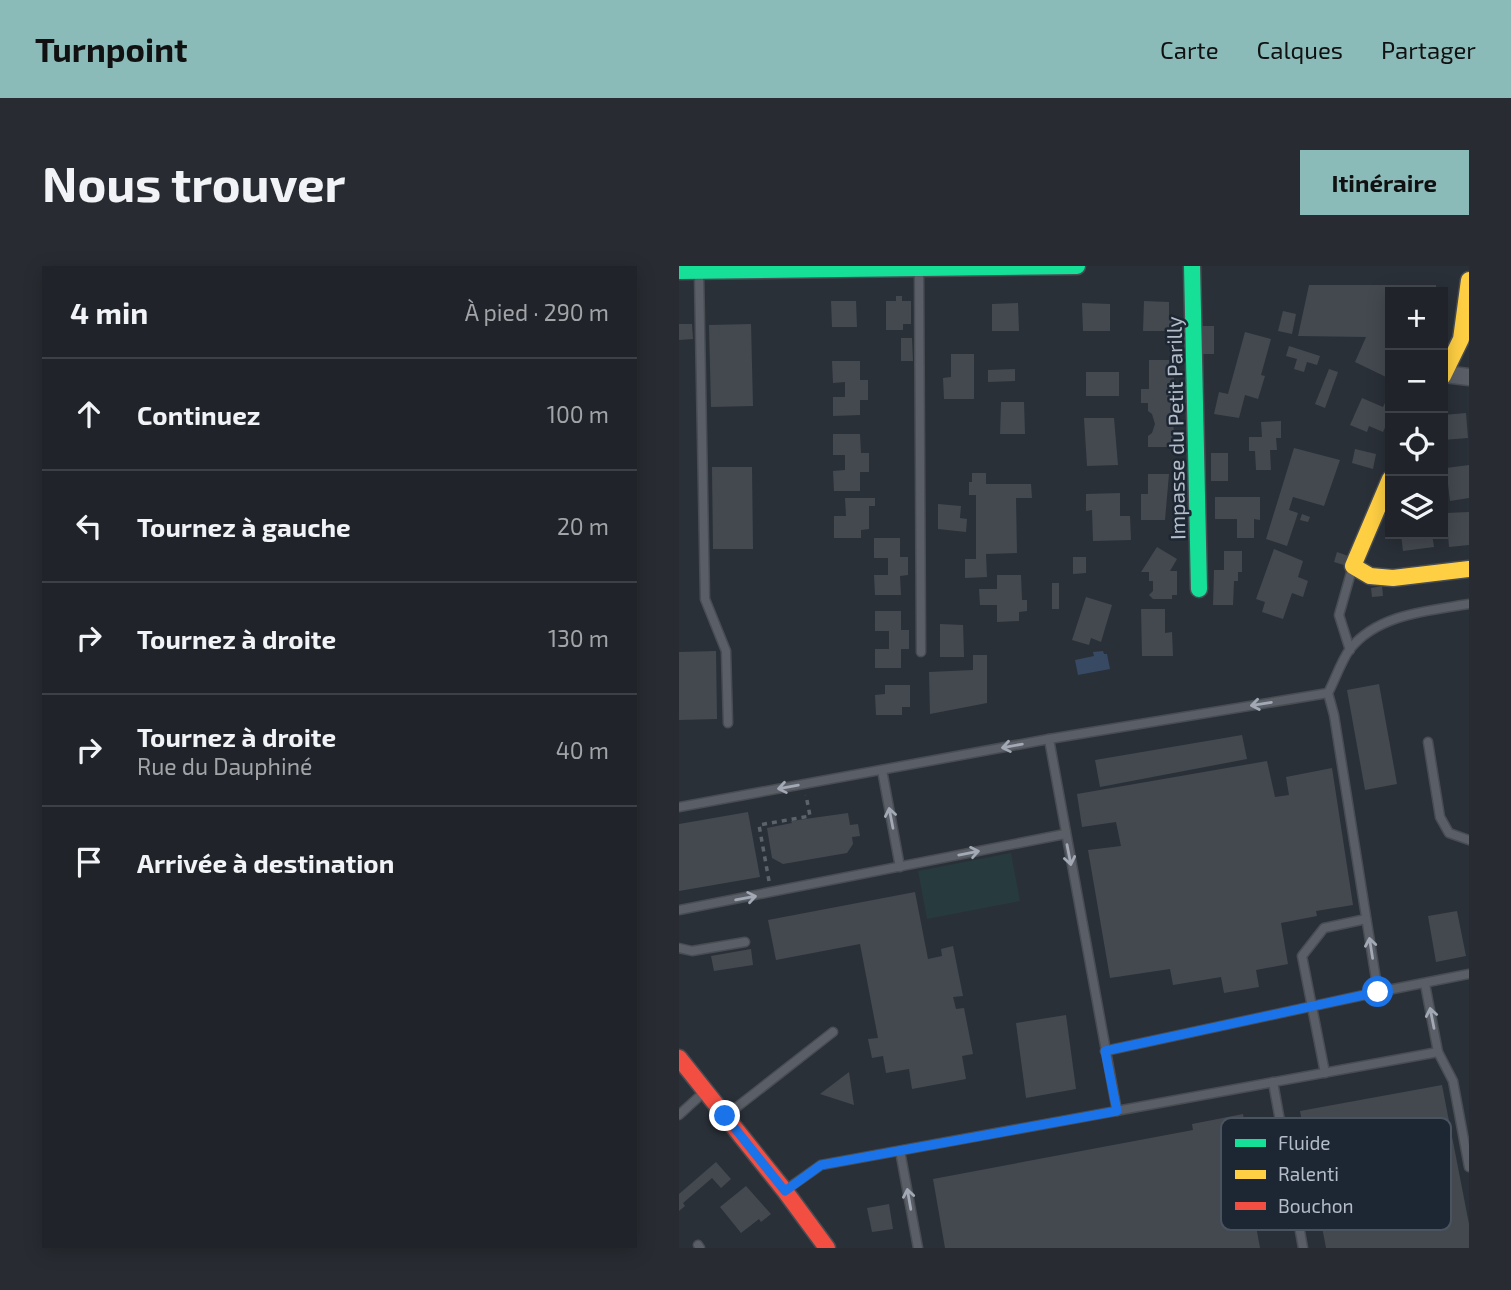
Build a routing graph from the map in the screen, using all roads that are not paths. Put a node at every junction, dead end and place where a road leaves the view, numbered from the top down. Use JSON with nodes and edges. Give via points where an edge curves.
{"nodes":[{"id":1,"x":1077,"y":266,"type":"edge"},
{"id":2,"x":1192,"y":266,"type":"edge"},
{"id":3,"x":1466,"y":266,"type":"edge"},
{"id":4,"x":919,"y":268,"type":"edge"},
{"id":5,"x":679,"y":271,"type":"edge"},
{"id":6,"x":699,"y":271,"type":"junction"},
{"id":7,"x":1469,"y":280,"type":"edge"},
{"id":8,"x":1448,"y":367,"type":"edge"},
{"id":9,"x":1448,"y":375,"type":"edge"},
{"id":10,"x":1469,"y":377,"type":"edge"},
{"id":11,"x":1385,"y":491,"type":"edge"},
{"id":12,"x":1353,"y":566,"type":"junction"},
{"id":13,"x":1469,"y":569,"type":"edge"},
{"id":14,"x":1199,"y":589,"type":"dead end"},
{"id":15,"x":1469,"y":604,"type":"edge"},
{"id":16,"x":1350,"y":650,"type":"junction"},
{"id":17,"x":921,"y":652,"type":"dead end"},
{"id":18,"x":1328,"y":693,"type":"junction"},
{"id":19,"x":728,"y":723,"type":"dead end"},
{"id":20,"x":1049,"y":739,"type":"junction"},
{"id":21,"x":1428,"y":742,"type":"dead end"},
{"id":22,"x":882,"y":770,"type":"junction"},
{"id":23,"x":679,"y":807,"type":"edge"},
{"id":24,"x":1065,"y":834,"type":"junction"},
{"id":25,"x":1469,"y":840,"type":"edge"},
{"id":26,"x":901,"y":867,"type":"junction"},
{"id":27,"x":679,"y":910,"type":"edge"},
{"id":28,"x":1366,"y":919,"type":"junction"},
{"id":29,"x":745,"y":942,"type":"dead end"},
{"id":30,"x":679,"y":948,"type":"edge"},
{"id":31,"x":1469,"y":974,"type":"edge"},
{"id":32,"x":1425,"y":984,"type":"junction"},
{"id":33,"x":1378,"y":992,"type":"junction"},
{"id":34,"x":1312,"y":1006,"type":"junction"},
{"id":35,"x":833,"y":1032,"type":"dead end"},
{"id":36,"x":1105,"y":1051,"type":"junction"},
{"id":37,"x":1439,"y":1052,"type":"junction"},
{"id":38,"x":679,"y":1058,"type":"edge"},
{"id":39,"x":1325,"y":1073,"type":"junction"},
{"id":40,"x":1273,"y":1082,"type":"junction"},
{"id":41,"x":705,"y":1091,"type":"junction"},
{"id":42,"x":1117,"y":1111,"type":"junction"},
{"id":43,"x":679,"y":1115,"type":"edge"},
{"id":44,"x":725,"y":1116,"type":"junction"},
{"id":45,"x":1280,"y":1118,"type":"edge"},
{"id":46,"x":900,"y":1151,"type":"junction"},
{"id":47,"x":1469,"y":1167,"type":"edge"},
{"id":48,"x":785,"y":1191,"type":"junction"},
{"id":49,"x":1300,"y":1230,"type":"edge"},
{"id":50,"x":825,"y":1247,"type":"edge"},
{"id":51,"x":918,"y":1248,"type":"edge"},
{"id":52,"x":1303,"y":1248,"type":"edge"}],
"edges":[{"from":1,"to":4,"type":"street"},
{"from":2,"to":14,"type":"street","name":"Impasse du Petit Parilly"},
{"from":3,"to":7,"type":"street"},
{"from":4,"to":6,"type":"street"},
{"from":4,"to":17,"type":"lane"},
{"from":5,"to":6,"type":"street"},
{"from":6,"to":19,"type":"lane","via":[[705,599],[726,651]]},
{"from":7,"to":8,"type":"street","via":[[1461,339]]},
{"from":9,"to":10,"type":"street"},
{"from":11,"to":12,"type":"street"},
{"from":12,"to":13,"type":"street","via":[[1370,576],[1393,578]]},
{"from":12,"to":16,"type":"lane","via":[[1339,615]]},
{"from":15,"to":16,"type":"lane","via":[[1398,616]]},
{"from":16,"to":18,"type":"lane"},
{"from":18,"to":20,"type":"lane","one_way":true},
{"from":18,"to":28,"type":"lane"},
{"from":20,"to":22,"type":"lane","one_way":true},
{"from":20,"to":24,"type":"lane"},
{"from":21,"to":25,"type":"lane","via":[[1440,817],[1449,833]]},
{"from":22,"to":23,"type":"lane","one_way":true},
{"from":26,"to":22,"type":"lane","one_way":true},
{"from":26,"to":24,"type":"lane","one_way":true},
{"from":24,"to":36,"type":"lane","one_way":true},
{"from":27,"to":26,"type":"lane","one_way":true},
{"from":33,"to":28,"type":"lane","one_way":true},
{"from":28,"to":34,"type":"lane","via":[[1324,928],[1303,956]]},
{"from":29,"to":30,"type":"lane","via":[[692,951]]},
{"from":31,"to":32,"type":"lane"},
{"from":32,"to":33,"type":"lane"},
{"from":37,"to":32,"type":"lane","one_way":true},
{"from":33,"to":34,"type":"lane"},
{"from":34,"to":36,"type":"lane"},
{"from":34,"to":39,"type":"lane"},
{"from":35,"to":44,"type":"lane"},
{"from":36,"to":42,"type":"lane"},
{"from":37,"to":39,"type":"lane"},
{"from":37,"to":47,"type":"lane","via":[[1453,1082]]},
{"from":38,"to":41,"type":"street"},
{"from":39,"to":40,"type":"lane"},
{"from":40,"to":42,"type":"lane"},
{"from":40,"to":45,"type":"lane"},
{"from":41,"to":43,"type":"lane"},
{"from":41,"to":44,"type":"street"},
{"from":42,"to":46,"type":"lane"},
{"from":44,"to":48,"type":"street"},
{"from":46,"to":48,"type":"lane","via":[[821,1165]]},
{"from":51,"to":46,"type":"lane","one_way":true},
{"from":48,"to":50,"type":"street"},
{"from":49,"to":52,"type":"lane"}]}
